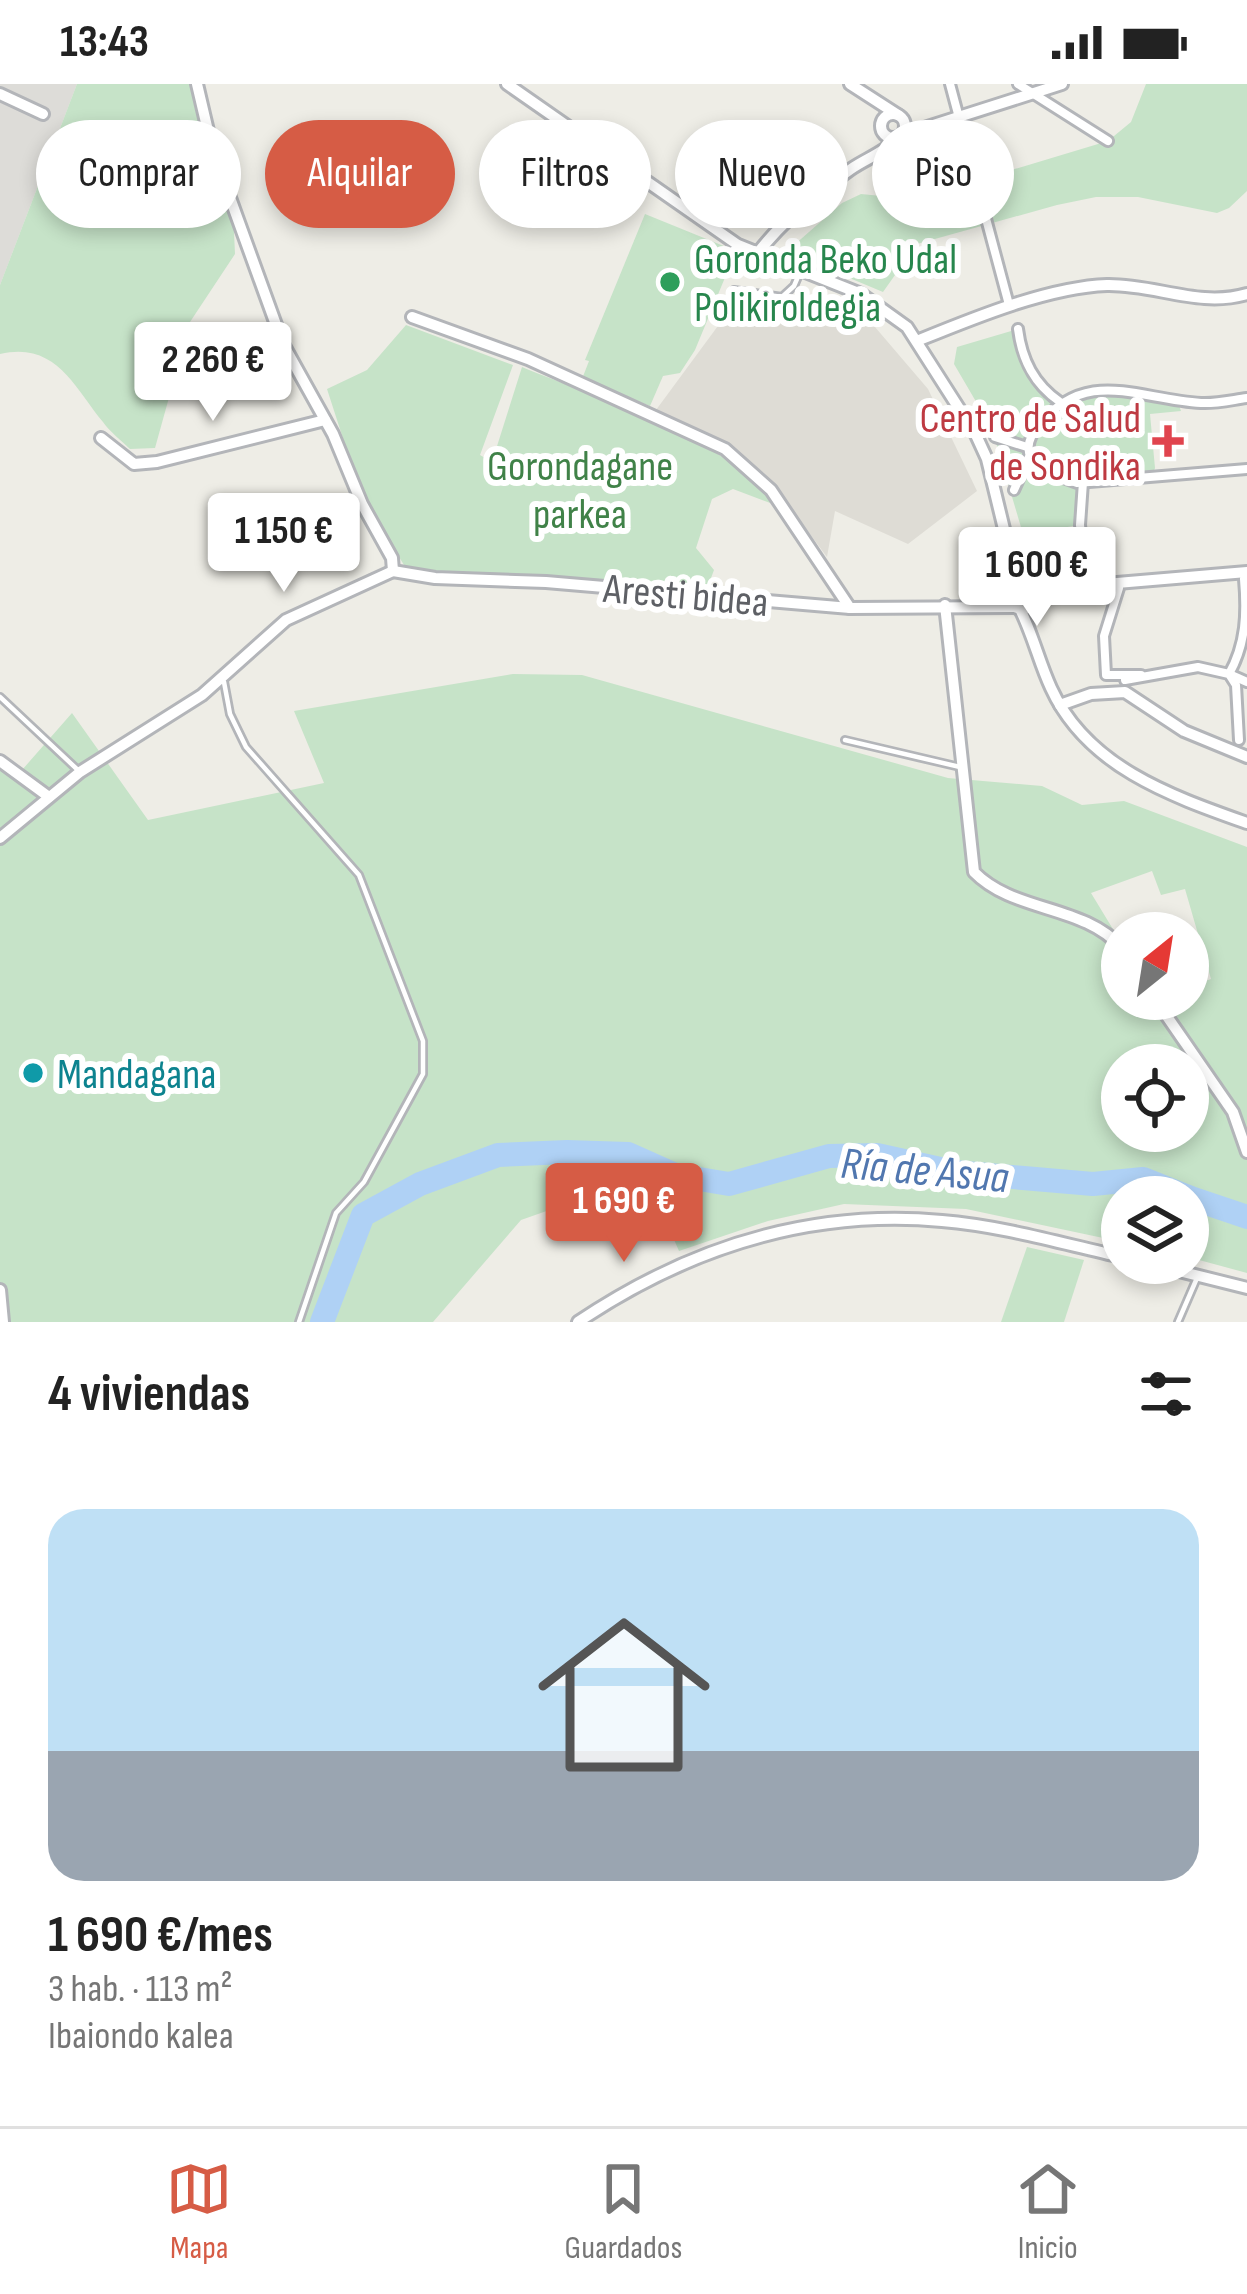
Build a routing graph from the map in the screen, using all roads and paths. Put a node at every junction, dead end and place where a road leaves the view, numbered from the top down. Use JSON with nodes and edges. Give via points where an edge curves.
{"nodes":[{"id":1,"x":197,"y":84,"type":"edge"},
{"id":2,"x":507,"y":84,"type":"edge"},
{"id":3,"x":850,"y":84,"type":"edge"},
{"id":4,"x":950,"y":84,"type":"edge"},
{"id":5,"x":1018,"y":84,"type":"edge"},
{"id":6,"x":1062,"y":84,"type":"edge"},
{"id":7,"x":0,"y":94,"type":"edge"},
{"id":8,"x":1033,"y":94,"type":"junction"},
{"id":9,"x":866,"y":95,"type":"junction"},
{"id":10,"x":43,"y":114,"type":"dead end"},
{"id":11,"x":898,"y":115,"type":"junction"},
{"id":12,"x":957,"y":117,"type":"junction"},
{"id":13,"x":879,"y":120,"type":"edge"},
{"id":14,"x":886,"y":120,"type":"edge"},
{"id":15,"x":902,"y":120,"type":"edge"},
{"id":16,"x":948,"y":120,"type":"edge"},
{"id":17,"x":1108,"y":141,"type":"dead end"},
{"id":18,"x":872,"y":147,"type":"edge"},
{"id":19,"x":872,"y":156,"type":"edge"},
{"id":20,"x":866,"y":159,"type":"junction"},
{"id":21,"x":757,"y":254,"type":"junction"},
{"id":22,"x":800,"y":272,"type":"junction"},
{"id":23,"x":1247,"y":294,"type":"edge"},
{"id":24,"x":1008,"y":301,"type":"dead end"},
{"id":25,"x":783,"y":310,"type":"dead end"},
{"id":26,"x":412,"y":317,"type":"dead end"},
{"id":27,"x":1018,"y":329,"type":"dead end"},
{"id":28,"x":917,"y":341,"type":"junction"},
{"id":29,"x":1247,"y":398,"type":"edge"},
{"id":30,"x":1060,"y":402,"type":"junction"},
{"id":31,"x":325,"y":421,"type":"junction"},
{"id":32,"x":995,"y":437,"type":"dead end"},
{"id":33,"x":101,"y":438,"type":"dead end"},
{"id":34,"x":1028,"y":452,"type":"junction"},
{"id":35,"x":1247,"y":470,"type":"edge"},
{"id":36,"x":1083,"y":482,"type":"junction"},
{"id":37,"x":1014,"y":490,"type":"dead end"},
{"id":38,"x":1012,"y":562,"type":"junction"},
{"id":39,"x":392,"y":571,"type":"junction"},
{"id":40,"x":1245,"y":576,"type":"edge"},
{"id":41,"x":1088,"y":583,"type":"junction"},
{"id":42,"x":1027,"y":585,"type":"junction"},
{"id":43,"x":1058,"y":588,"type":"junction"},
{"id":44,"x":1119,"y":588,"type":"dead end"},
{"id":45,"x":1020,"y":601,"type":"junction"},
{"id":46,"x":945,"y":605,"type":"junction"},
{"id":47,"x":850,"y":608,"type":"junction"},
{"id":48,"x":1229,"y":674,"type":"junction"},
{"id":49,"x":1142,"y":676,"type":"junction"},
{"id":50,"x":223,"y":679,"type":"junction"},
{"id":51,"x":1125,"y":680,"type":"dead end"},
{"id":52,"x":1247,"y":682,"type":"edge"},
{"id":53,"x":0,"y":697,"type":"edge"},
{"id":54,"x":1060,"y":705,"type":"junction"},
{"id":55,"x":845,"y":740,"type":"dead end"},
{"id":56,"x":1239,"y":740,"type":"dead end"},
{"id":57,"x":1247,"y":757,"type":"edge"},
{"id":58,"x":0,"y":761,"type":"edge"},
{"id":59,"x":960,"y":767,"type":"junction"},
{"id":60,"x":80,"y":772,"type":"junction"},
{"id":61,"x":49,"y":797,"type":"junction"},
{"id":62,"x":1247,"y":824,"type":"edge"},
{"id":63,"x":0,"y":838,"type":"edge"},
{"id":64,"x":1101,"y":928,"type":"edge"},
{"id":65,"x":1169,"y":1020,"type":"edge"},
{"id":66,"x":1247,"y":1151,"type":"edge"},
{"id":67,"x":1101,"y":1253,"type":"edge"},
{"id":68,"x":1209,"y":1277,"type":"edge"},
{"id":69,"x":1195,"y":1284,"type":"edge"},
{"id":70,"x":1247,"y":1288,"type":"edge"},
{"id":71,"x":0,"y":1290,"type":"edge"},
{"id":72,"x":3,"y":1322,"type":"edge"},
{"id":73,"x":299,"y":1322,"type":"edge"},
{"id":74,"x":578,"y":1322,"type":"edge"},
{"id":75,"x":1178,"y":1322,"type":"edge"}],
"edges":[{"from":1,"to":31,"type":"street","via":[[283,344]]},
{"from":2,"to":21,"type":"street"},
{"from":3,"to":9,"type":"street"},
{"from":4,"to":12,"type":"street"},
{"from":5,"to":8,"type":"street"},
{"from":6,"to":8,"type":"street"},
{"from":7,"to":10,"type":"street"},
{"from":8,"to":12,"type":"street"},
{"from":8,"to":17,"type":"street"},
{"from":9,"to":11,"type":"street"},
{"from":9,"to":13,"type":"street"},
{"from":11,"to":14,"type":"street"},
{"from":11,"to":15,"type":"street"},
{"from":12,"to":16,"type":"street"},
{"from":12,"to":24,"type":"street"},
{"from":18,"to":20,"type":"street"},
{"from":19,"to":20,"type":"street"},
{"from":20,"to":21,"type":"street","via":[[812,197]]},
{"from":21,"to":22,"type":"street"},
{"from":22,"to":25,"type":"lane","via":[[782,297],[734,290]]},
{"from":22,"to":28,"type":"street","via":[[861,294]]},
{"from":23,"to":28,"type":"street","via":[[1211,300],[1102,285]]},
{"from":26,"to":47,"type":"street","via":[[528,359],[725,448],[772,490]]},
{"from":27,"to":30,"type":"street","via":[[1032,374]]},
{"from":28,"to":38,"type":"street","via":[[987,460]]},
{"from":29,"to":30,"type":"street","via":[[1204,404],[1118,390]]},
{"from":30,"to":34,"type":"street","via":[[1031,434]]},
{"from":31,"to":33,"type":"street","via":[[134,464]]},
{"from":31,"to":39,"type":"street"},
{"from":32,"to":34,"type":"street"},
{"from":34,"to":36,"type":"street","via":[[1035,468]]},
{"from":34,"to":37,"type":"street"},
{"from":35,"to":36,"type":"street"},
{"from":36,"to":41,"type":"street"},
{"from":38,"to":42,"type":"street"},
{"from":38,"to":45,"type":"street"},
{"from":39,"to":47,"type":"street","name":"Aresti bidea"},
{"from":39,"to":50,"type":"street","via":[[286,620]]},
{"from":40,"to":41,"type":"street","name":"Aresti bidea"},
{"from":40,"to":48,"type":"street","via":[[1246,624]]},
{"from":41,"to":43,"type":"street","name":"Aresti bidea"},
{"from":42,"to":43,"type":"street","name":"Aresti bidea"},
{"from":42,"to":45,"type":"street"},
{"from":42,"to":45,"type":"street"},
{"from":43,"to":45,"type":"street","name":"Aresti bidea"},
{"from":44,"to":49,"type":"street","via":[[1104,636],[1106,675]]},
{"from":45,"to":46,"type":"street","name":"Aresti bidea"},
{"from":45,"to":54,"type":"street"},
{"from":46,"to":47,"type":"street","name":"Aresti bidea"},
{"from":46,"to":59,"type":"street"},
{"from":48,"to":49,"type":"street","via":[[1198,668]]},
{"from":48,"to":52,"type":"street"},
{"from":48,"to":56,"type":"street"},
{"from":49,"to":51,"type":"street"},
{"from":50,"to":60,"type":"street"},
{"from":50,"to":73,"type":"lane","via":[[246,747],[359,875],[423,1042],[423,1074],[364,1183],[336,1213]]},
{"from":53,"to":60,"type":"lane"},
{"from":54,"to":57,"type":"street","via":[[1125,692]]},
{"from":54,"to":62,"type":"street","via":[[1102,754],[1138,779]]},
{"from":55,"to":59,"type":"lane"},
{"from":58,"to":61,"type":"street"},
{"from":59,"to":64,"type":"street","via":[[974,872]]},
{"from":60,"to":61,"type":"street"},
{"from":61,"to":63,"type":"street"},
{"from":65,"to":66,"type":"street","via":[[1233,1112]]},
{"from":67,"to":74,"type":"street","via":[[943,1221],[827,1222],[698,1256]]},
{"from":68,"to":70,"type":"street"},
{"from":69,"to":75,"type":"lane"},
{"from":71,"to":72,"type":"street"}]}
